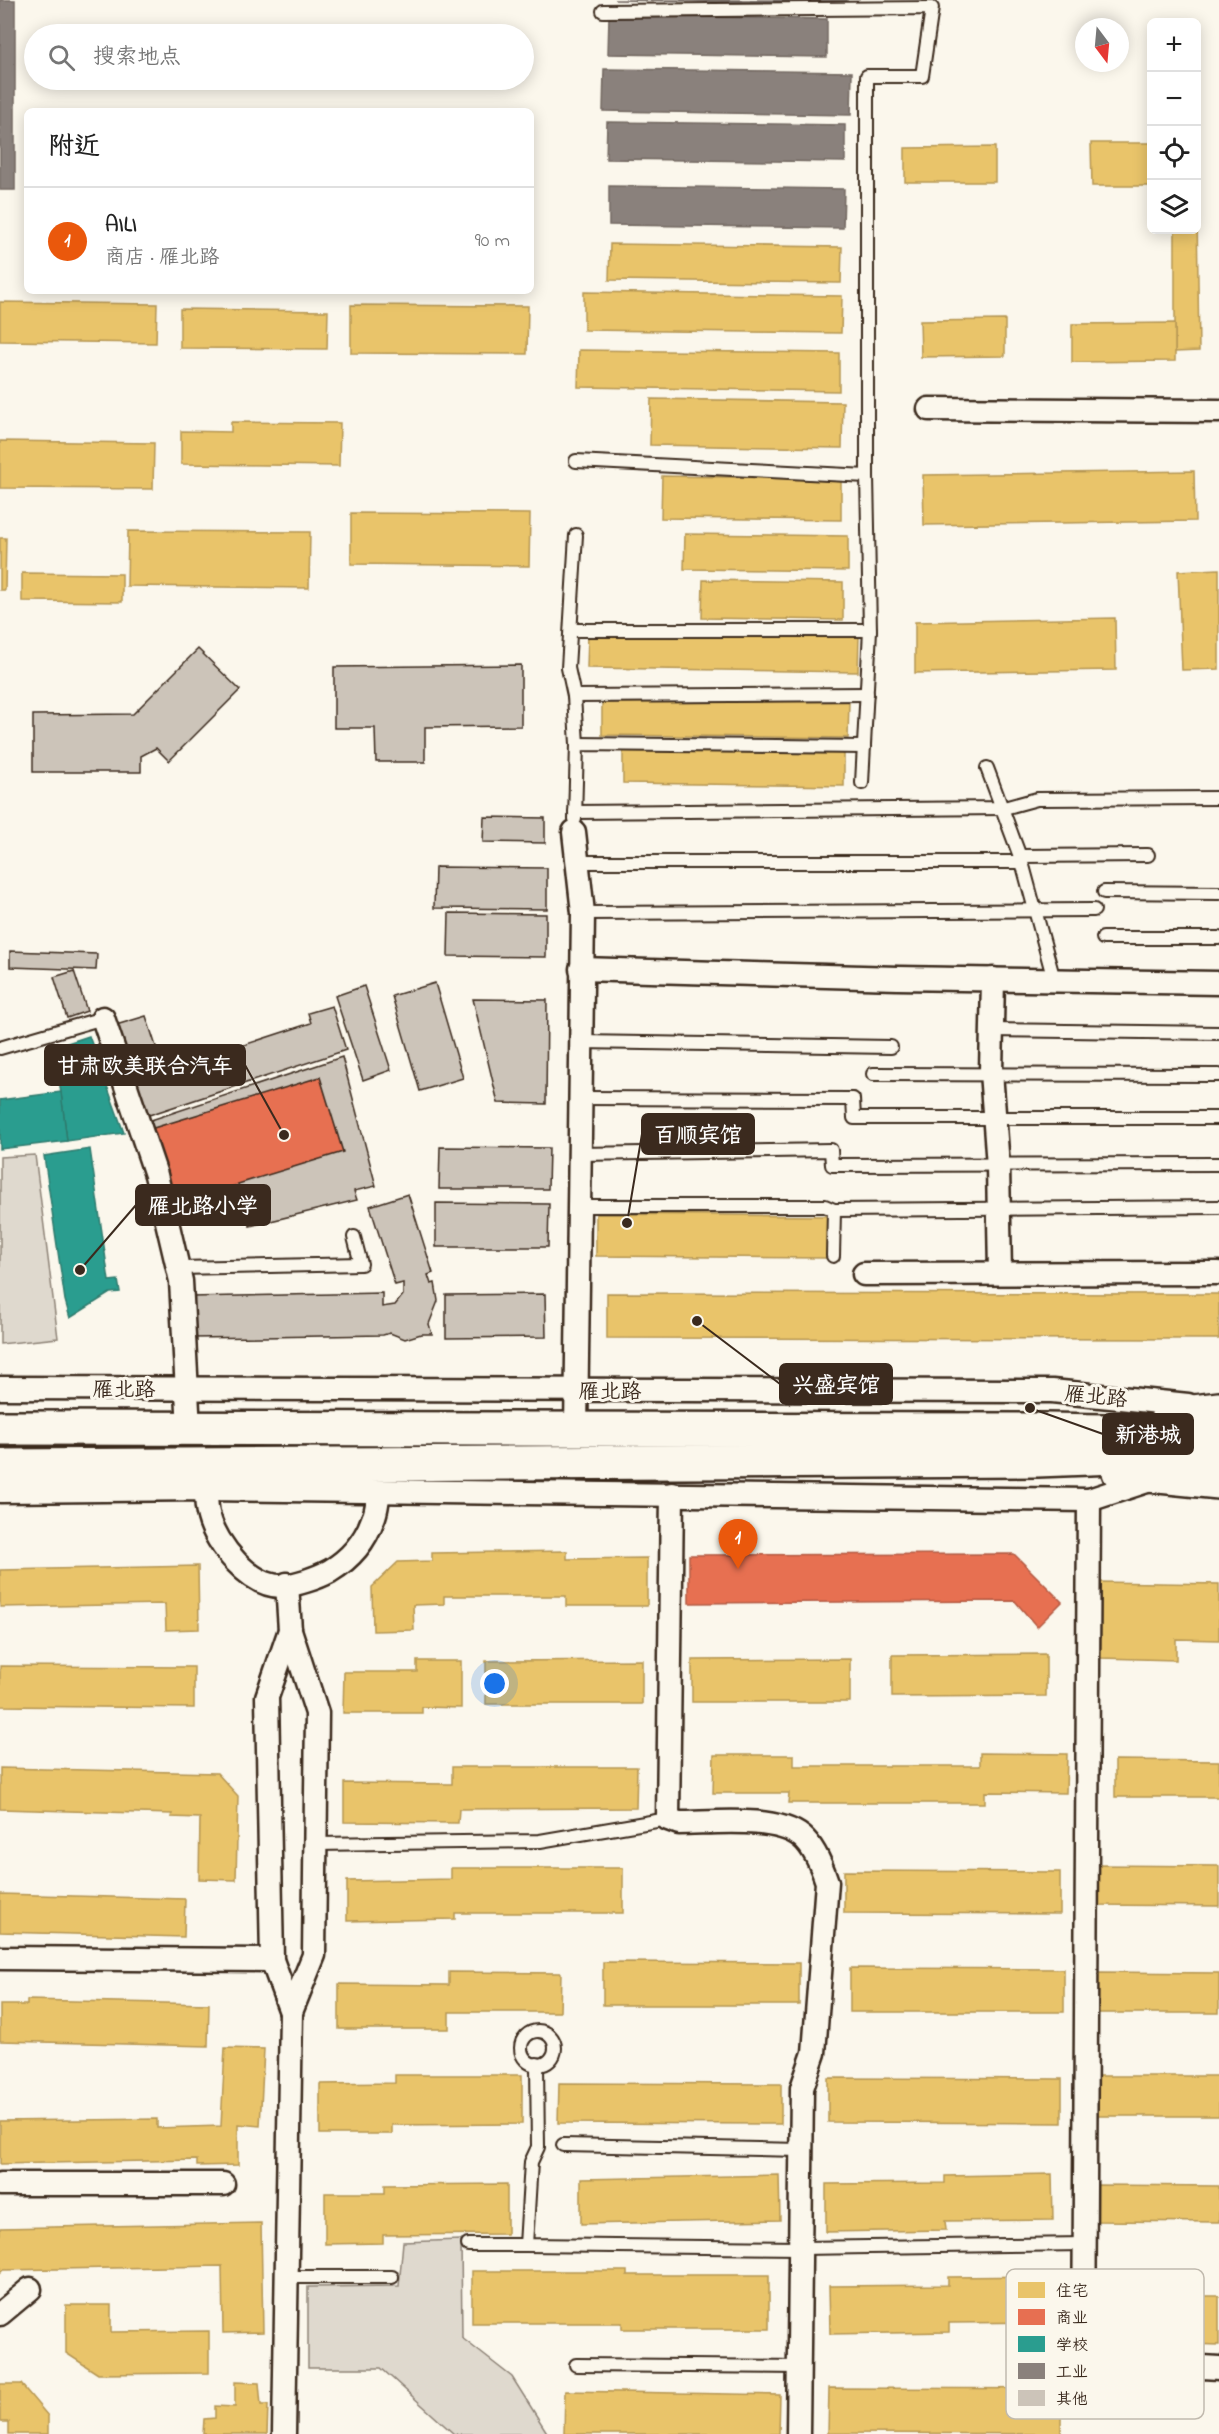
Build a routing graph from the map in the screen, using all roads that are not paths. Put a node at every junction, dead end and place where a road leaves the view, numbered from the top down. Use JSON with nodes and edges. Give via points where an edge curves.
{"nodes":[{"id":1,"x":603,"y":11,"type":"dead end"},
{"id":2,"x":929,"y":409,"type":"dead end"},
{"id":3,"x":1219,"y":411,"type":"edge"},
{"id":4,"x":576,"y":461,"type":"dead end"},
{"id":5,"x":867,"y":476,"type":"junction"},
{"id":6,"x":576,"y":535,"type":"dead end"},
{"id":7,"x":571,"y":630,"type":"junction"},
{"id":8,"x":870,"y":630,"type":"junction"},
{"id":9,"x":867,"y":694,"type":"junction"},
{"id":10,"x":574,"y":696,"type":"junction"},
{"id":11,"x":577,"y":744,"type":"junction"},
{"id":12,"x":864,"y":747,"type":"junction"},
{"id":13,"x":987,"y":768,"type":"dead end"},
{"id":14,"x":862,"y":783,"type":"dead end"},
{"id":15,"x":1219,"y":798,"type":"edge"},
{"id":16,"x":1004,"y":808,"type":"junction"},
{"id":17,"x":575,"y":822,"type":"junction"},
{"id":18,"x":1148,"y":855,"type":"dead end"},
{"id":19,"x":1021,"y":859,"type":"junction"},
{"id":20,"x":578,"y":862,"type":"junction"},
{"id":21,"x":1104,"y":892,"type":"dead end"},
{"id":22,"x":1219,"y":893,"type":"edge"},
{"id":23,"x":1095,"y":910,"type":"dead end"},
{"id":24,"x":1037,"y":911,"type":"junction"},
{"id":25,"x":583,"y":913,"type":"junction"},
{"id":26,"x":1102,"y":938,"type":"dead end"},
{"id":27,"x":1219,"y":939,"type":"edge"},
{"id":28,"x":581,"y":969,"type":"junction"},
{"id":29,"x":993,"y":979,"type":"junction"},
{"id":30,"x":1054,"y":980,"type":"junction"},
{"id":31,"x":1219,"y":983,"type":"edge"},
{"id":32,"x":103,"y":1018,"type":"joint"},
{"id":33,"x":992,"y":1030,"type":"junction"},
{"id":34,"x":1219,"y":1033,"type":"edge"},
{"id":35,"x":580,"y":1042,"type":"junction"},
{"id":36,"x":891,"y":1047,"type":"dead end"},
{"id":37,"x":0,"y":1048,"type":"edge"},
{"id":38,"x":991,"y":1072,"type":"junction"},
{"id":39,"x":873,"y":1074,"type":"dead end"},
{"id":40,"x":1219,"y":1075,"type":"edge"},
{"id":41,"x":580,"y":1098,"type":"junction"},
{"id":42,"x":994,"y":1117,"type":"junction"},
{"id":43,"x":1219,"y":1118,"type":"edge"},
{"id":44,"x":579,"y":1154,"type":"junction"},
{"id":45,"x":1219,"y":1164,"type":"edge"},
{"id":46,"x":998,"y":1166,"type":"junction"},
{"id":47,"x":579,"y":1206,"type":"junction"},
{"id":48,"x":1219,"y":1207,"type":"edge"},
{"id":49,"x":999,"y":1209,"type":"junction"},
{"id":50,"x":834,"y":1210,"type":"junction"},
{"id":51,"x":354,"y":1237,"type":"dead end"},
{"id":52,"x":833,"y":1256,"type":"dead end"},
{"id":53,"x":178,"y":1268,"type":"junction"},
{"id":54,"x":1000,"y":1273,"type":"junction"},
{"id":55,"x":1219,"y":1273,"type":"edge"},
{"id":56,"x":864,"y":1274,"type":"dead end"},
{"id":57,"x":0,"y":1388,"type":"edge"},
{"id":58,"x":188,"y":1389,"type":"junction"},
{"id":59,"x":577,"y":1391,"type":"junction"},
{"id":60,"x":1219,"y":1409,"type":"edge"},
{"id":61,"x":0,"y":1428,"type":"edge"},
{"id":62,"x":189,"y":1429,"type":"junction"},
{"id":63,"x":576,"y":1430,"type":"junction"},
{"id":64,"x":1219,"y":1433,"type":"edge"},
{"id":65,"x":1042,"y":1445,"type":"junction"},
{"id":66,"x":1219,"y":1453,"type":"edge"},
{"id":67,"x":0,"y":1466,"type":"edge"},
{"id":68,"x":1156,"y":1478,"type":"junction"},
{"id":69,"x":1219,"y":1482,"type":"edge"},
{"id":70,"x":206,"y":1489,"type":"junction"},
{"id":71,"x":0,"y":1491,"type":"edge"},
{"id":72,"x":379,"y":1492,"type":"junction"},
{"id":73,"x":672,"y":1494,"type":"junction"},
{"id":74,"x":1089,"y":1500,"type":"junction"},
{"id":75,"x":287,"y":1584,"type":"junction"},
{"id":76,"x":290,"y":1630,"type":"junction"},
{"id":77,"x":668,"y":1819,"type":"junction"},
{"id":78,"x":315,"y":1844,"type":"junction"},
{"id":79,"x":0,"y":1958,"type":"edge"},
{"id":80,"x":272,"y":1960,"type":"junction"},
{"id":81,"x":291,"y":2012,"type":"junction"},
{"id":82,"x":537,"y":2064,"type":"dead end"},
{"id":83,"x":563,"y":2145,"type":"dead end"},
{"id":84,"x":801,"y":2150,"type":"junction"},
{"id":85,"x":0,"y":2184,"type":"edge"},
{"id":86,"x":224,"y":2184,"type":"dead end"},
{"id":87,"x":1085,"y":2244,"type":"junction"},
{"id":88,"x":468,"y":2245,"type":"dead end"},
{"id":89,"x":526,"y":2245,"type":"junction"},
{"id":90,"x":800,"y":2248,"type":"junction"},
{"id":91,"x":1085,"y":2269,"type":"edge"},
{"id":92,"x":287,"y":2277,"type":"junction"},
{"id":93,"x":392,"y":2277,"type":"dead end"},
{"id":94,"x":30,"y":2289,"type":"dead end"},
{"id":95,"x":0,"y":2314,"type":"edge"},
{"id":96,"x":576,"y":2365,"type":"dead end"},
{"id":97,"x":799,"y":2367,"type":"junction"},
{"id":98,"x":1204,"y":2367,"type":"edge"},
{"id":99,"x":1219,"y":2368,"type":"edge"},
{"id":100,"x":284,"y":2434,"type":"edge"},
{"id":101,"x":798,"y":2434,"type":"edge"}],
"edges":[{"from":1,"to":5,"type":"lane","via":[[932,8],[922,76],[867,76]]},
{"from":2,"to":3,"type":"street"},
{"from":4,"to":5,"type":"lane"},
{"from":5,"to":8,"type":"lane"},
{"from":6,"to":7,"type":"lane"},
{"from":7,"to":8,"type":"lane"},
{"from":7,"to":10,"type":"lane","via":[[568,668]]},
{"from":8,"to":9,"type":"lane"},
{"from":9,"to":10,"type":"lane"},
{"from":9,"to":12,"type":"lane"},
{"from":10,"to":11,"type":"lane"},
{"from":11,"to":12,"type":"lane"},
{"from":11,"to":17,"type":"lane"},
{"from":12,"to":14,"type":"lane"},
{"from":13,"to":16,"type":"lane"},
{"from":15,"to":16,"type":"lane","via":[[1037,799]]},
{"from":16,"to":17,"type":"lane"},
{"from":16,"to":19,"type":"lane"},
{"from":17,"to":20,"type":"street"},
{"from":18,"to":19,"type":"lane"},
{"from":19,"to":20,"type":"lane"},
{"from":19,"to":24,"type":"lane"},
{"from":20,"to":25,"type":"street"},
{"from":21,"to":22,"type":"lane"},
{"from":23,"to":24,"type":"lane"},
{"from":24,"to":25,"type":"lane"},
{"from":24,"to":30,"type":"lane"},
{"from":25,"to":28,"type":"street"},
{"from":26,"to":27,"type":"lane"},
{"from":28,"to":29,"type":"street"},
{"from":28,"to":35,"type":"street"},
{"from":29,"to":30,"type":"street"},
{"from":29,"to":33,"type":"street"},
{"from":30,"to":31,"type":"street"},
{"from":32,"to":37,"type":"lane"},
{"from":32,"to":53,"type":"street","via":[[156,1175]]},
{"from":33,"to":34,"type":"lane"},
{"from":33,"to":38,"type":"street"},
{"from":35,"to":36,"type":"lane"},
{"from":35,"to":41,"type":"street"},
{"from":38,"to":39,"type":"lane"},
{"from":38,"to":40,"type":"lane"},
{"from":38,"to":42,"type":"street"},
{"from":41,"to":42,"type":"lane","via":[[853,1099],[854,1118]]},
{"from":41,"to":44,"type":"street"},
{"from":42,"to":43,"type":"lane"},
{"from":42,"to":46,"type":"street"},
{"from":44,"to":46,"type":"lane","via":[[831,1150],[832,1165]]},
{"from":44,"to":47,"type":"street"},
{"from":45,"to":46,"type":"lane"},
{"from":46,"to":49,"type":"street"},
{"from":47,"to":50,"type":"lane","via":[[825,1206]]},
{"from":47,"to":59,"type":"street"},
{"from":48,"to":49,"type":"lane"},
{"from":49,"to":50,"type":"lane"},
{"from":49,"to":54,"type":"street"},
{"from":50,"to":52,"type":"lane"},
{"from":51,"to":53,"type":"lane","via":[[361,1264]]},
{"from":53,"to":58,"type":"street"},
{"from":54,"to":55,"type":"street"},
{"from":54,"to":56,"type":"street"},
{"from":57,"to":58,"type":"street","name":"雁北路"},
{"from":58,"to":59,"type":"street","name":"雁北路"},
{"from":58,"to":62,"type":"street"},
{"from":59,"to":60,"type":"street","name":"雁北路","via":[[1052,1392]]},
{"from":59,"to":63,"type":"street"},
{"from":60,"to":65,"type":"main road"},
{"from":61,"to":62,"type":"main road","name":"雁北路"},
{"from":62,"to":63,"type":"main road","name":"雁北路"},
{"from":63,"to":65,"type":"main road","name":"雁北路"},
{"from":64,"to":65,"type":"main road"},
{"from":65,"to":66,"type":"main road"},
{"from":65,"to":67,"type":"main road"},
{"from":65,"to":68,"type":"main road"},
{"from":68,"to":69,"type":"main road"},
{"from":68,"to":74,"type":"street"},
{"from":70,"to":71,"type":"street"},
{"from":70,"to":72,"type":"street"},
{"from":70,"to":75,"type":"street","via":[[208,1515],[218,1540],[234,1561],[255,1577],[280,1586]]},
{"from":72,"to":73,"type":"street"},
{"from":72,"to":75,"type":"street","via":[[374,1518],[362,1542],[344,1562],[322,1576]]},
{"from":73,"to":74,"type":"street"},
{"from":73,"to":77,"type":"street"},
{"from":74,"to":87,"type":"street"},
{"from":75,"to":76,"type":"street"},
{"from":76,"to":78,"type":"street","via":[[316,1713]]},
{"from":76,"to":80,"type":"street","via":[[267,1697]]},
{"from":77,"to":78,"type":"lane","via":[[540,1840]]},
{"from":77,"to":84,"type":"street","via":[[679,1823],[772,1824],[802,1837],[821,1864],[826,1893],[814,2053],[802,2088]]},
{"from":78,"to":81,"type":"street","via":[[314,1955]]},
{"from":79,"to":80,"type":"street"},
{"from":80,"to":81,"type":"street"},
{"from":81,"to":92,"type":"street"},
{"from":82,"to":89,"type":"lane","via":[[538,2147],[531,2162]]},
{"from":83,"to":84,"type":"lane"},
{"from":84,"to":90,"type":"street"},
{"from":85,"to":86,"type":"street"},
{"from":87,"to":90,"type":"lane"},
{"from":87,"to":91,"type":"street"},
{"from":88,"to":89,"type":"lane"},
{"from":89,"to":90,"type":"lane"},
{"from":90,"to":97,"type":"street"},
{"from":92,"to":93,"type":"lane"},
{"from":92,"to":100,"type":"street"},
{"from":94,"to":95,"type":"street"},
{"from":96,"to":97,"type":"lane"},
{"from":97,"to":101,"type":"street"},
{"from":98,"to":99,"type":"street"}]}
